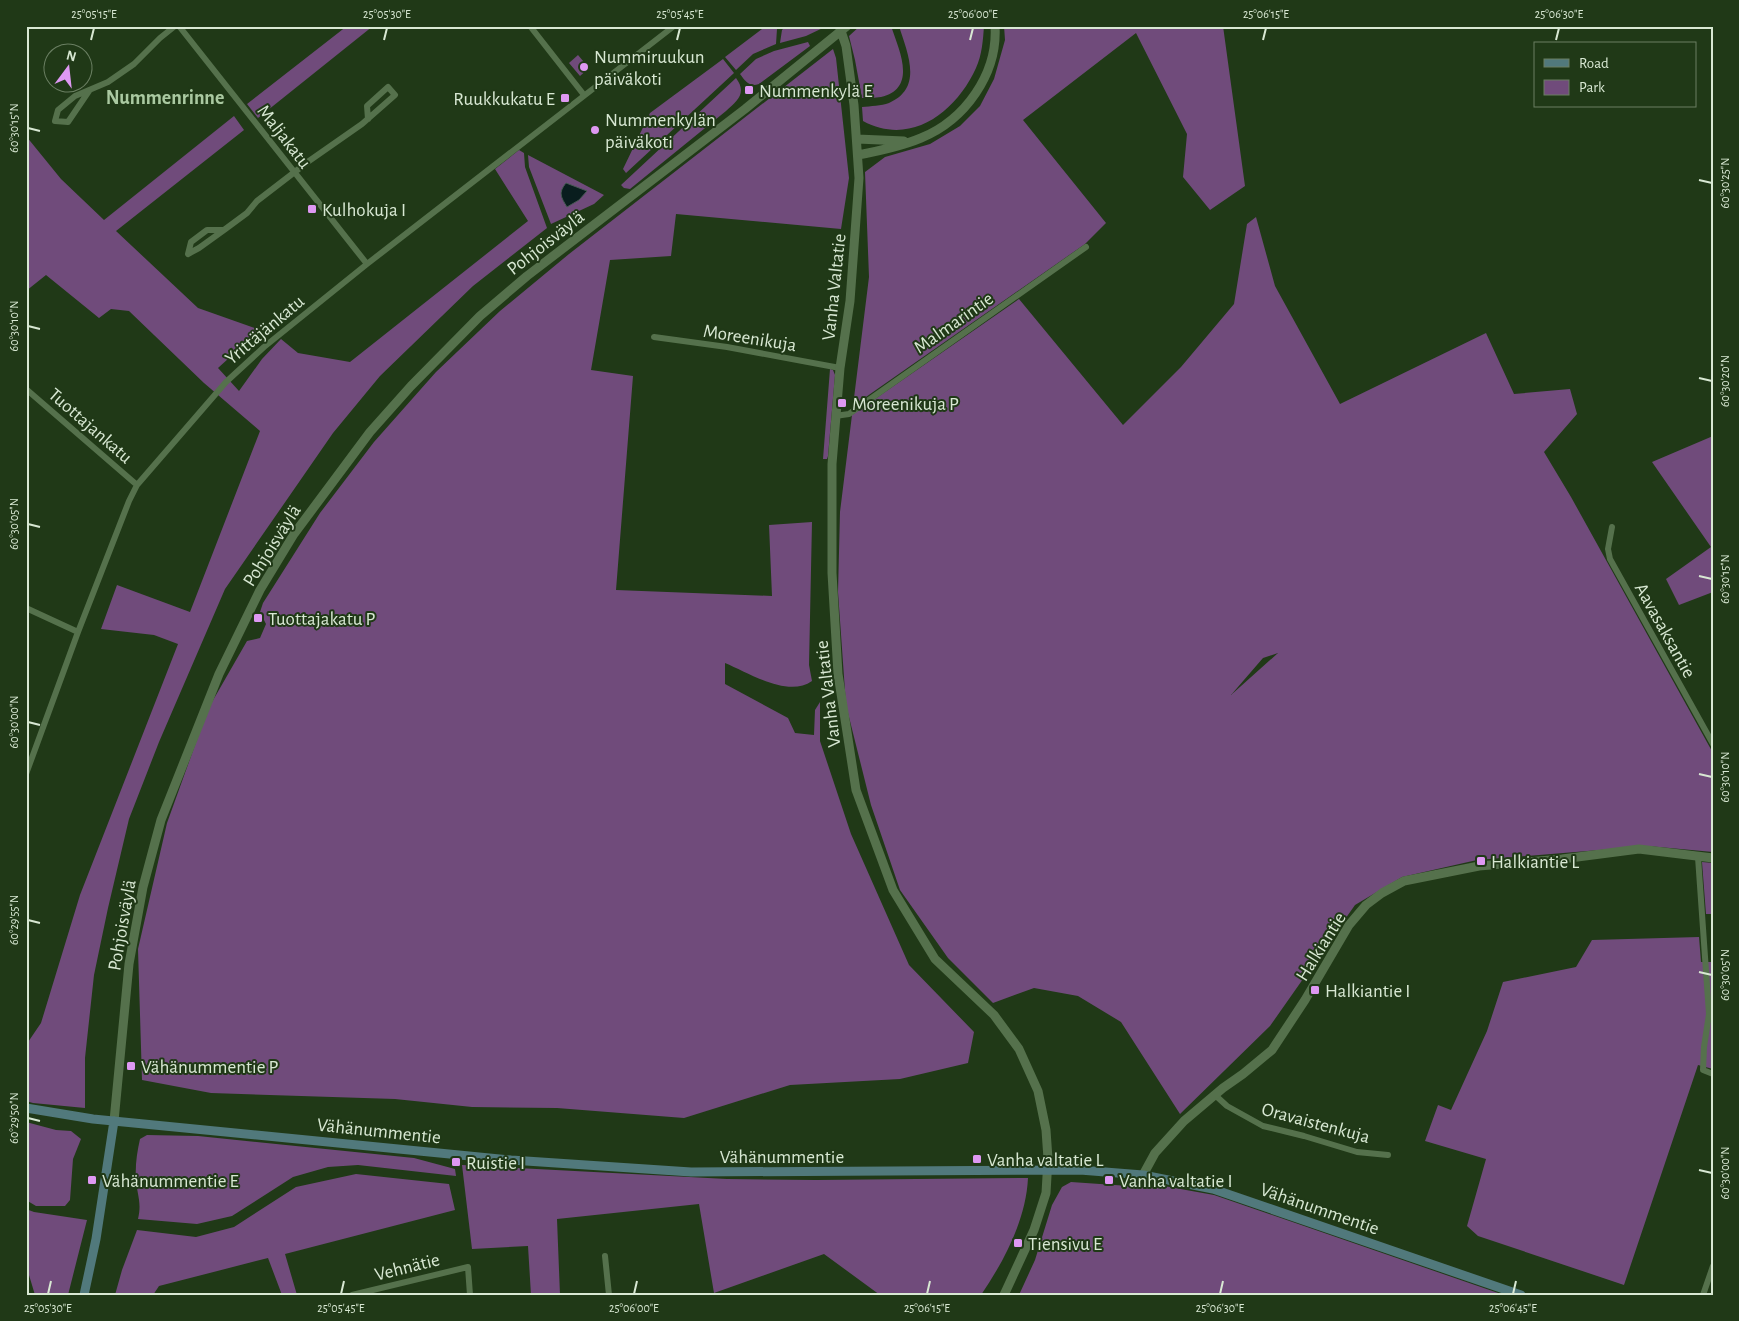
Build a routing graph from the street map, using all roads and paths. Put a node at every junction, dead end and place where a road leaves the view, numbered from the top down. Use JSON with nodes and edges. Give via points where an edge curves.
{"nodes":[{"id":1,"x":175,"y":26,"type":"edge"},
{"id":2,"x":179,"y":26,"type":"edge"},
{"id":3,"x":530,"y":26,"type":"edge"},
{"id":4,"x":674,"y":26,"type":"edge"},
{"id":5,"x":840,"y":26,"type":"edge"},
{"id":6,"x":847,"y":26,"type":"edge"},
{"id":7,"x":995,"y":26,"type":"edge"},
{"id":8,"x":92,"y":90,"type":"edge"},
{"id":9,"x":89,"y":91,"type":"joint"},
{"id":10,"x":584,"y":96,"type":"junction"},
{"id":11,"x":368,"y":119,"type":"junction"},
{"id":12,"x":922,"y":138,"type":"junction"},
{"id":13,"x":857,"y":140,"type":"junction"},
{"id":14,"x":858,"y":155,"type":"junction"},
{"id":15,"x":294,"y":172,"type":"junction"},
{"id":16,"x":224,"y":230,"type":"junction"},
{"id":17,"x":1086,"y":247,"type":"dead end"},
{"id":18,"x":367,"y":264,"type":"junction"},
{"id":19,"x":654,"y":337,"type":"dead end"},
{"id":20,"x":840,"y":368,"type":"junction"},
{"id":21,"x":26,"y":388,"type":"edge"},
{"id":22,"x":835,"y":416,"type":"junction"},
{"id":23,"x":137,"y":485,"type":"junction"},
{"id":24,"x":1612,"y":527,"type":"dead end"},
{"id":25,"x":26,"y":608,"type":"edge"},
{"id":26,"x":78,"y":632,"type":"junction"},
{"id":27,"x":1713,"y":744,"type":"edge"},
{"id":28,"x":26,"y":774,"type":"edge"},
{"id":29,"x":1698,"y":857,"type":"junction"},
{"id":30,"x":1713,"y":858,"type":"edge"},
{"id":31,"x":1713,"y":1074,"type":"edge"},
{"id":32,"x":1214,"y":1095,"type":"junction"},
{"id":33,"x":26,"y":1108,"type":"edge"},
{"id":34,"x":114,"y":1121,"type":"junction"},
{"id":35,"x":1388,"y":1155,"type":"dead end"},
{"id":36,"x":1048,"y":1170,"type":"junction"},
{"id":37,"x":1143,"y":1175,"type":"junction"},
{"id":38,"x":605,"y":1256,"type":"dead end"},
{"id":39,"x":1713,"y":1266,"type":"edge"},
{"id":40,"x":84,"y":1295,"type":"edge"},
{"id":41,"x":352,"y":1295,"type":"edge"},
{"id":42,"x":470,"y":1295,"type":"edge"},
{"id":43,"x":609,"y":1295,"type":"edge"},
{"id":44,"x":1004,"y":1295,"type":"edge"},
{"id":45,"x":1521,"y":1295,"type":"edge"},
{"id":46,"x":1703,"y":1295,"type":"edge"}],
"edges":[{"from":1,"to":8,"type":"street","via":[[134,64]]},
{"from":2,"to":15,"type":"street","name":"Maljakatu"},
{"from":3,"to":10,"type":"street"},
{"from":4,"to":10,"type":"street","name":"Yrittäjänkatu"},
{"from":5,"to":13,"type":"street","name":"Vanha Valtatie","via":[[846,46]]},
{"from":6,"to":34,"type":"street","name":"Pohjoisväylä","via":[[480,316],[370,432],[294,534],[260,590],[219,674],[161,820],[143,887],[129,964]]},
{"from":7,"to":12,"type":"street","via":[[991,62],[975,95],[952,120]]},
{"from":9,"to":9,"type":"street","via":[[75,96],[58,110],[55,121],[68,122]]},
{"from":10,"to":18,"type":"street","name":"Yrittäjänkatu"},
{"from":11,"to":11,"type":"street","via":[[395,94],[388,87],[367,106]]},
{"from":11,"to":15,"type":"street"},
{"from":12,"to":13,"type":"street"},
{"from":12,"to":14,"type":"street"},
{"from":13,"to":14,"type":"street","name":"Vanha Valtatie"},
{"from":14,"to":20,"type":"street","name":"Vanha Valtatie","via":[[858,208]]},
{"from":15,"to":16,"type":"street"},
{"from":15,"to":18,"type":"street","name":"Maljakatu"},
{"from":16,"to":16,"type":"street","via":[[207,230],[191,242],[188,254]]},
{"from":17,"to":22,"type":"street","name":"Malmarintie","via":[[849,414]]},
{"from":18,"to":23,"type":"street","name":"Yrittäjänkatu","via":[[231,377]]},
{"from":19,"to":20,"type":"street","name":"Moreenikuja"},
{"from":20,"to":22,"type":"street","name":"Vanha Valtatie"},
{"from":21,"to":23,"type":"street","name":"Tuottajankatu"},
{"from":22,"to":36,"type":"street","name":"Vanha Valtatie","via":[[832,582],[838,674],[856,790],[893,890],[935,959],[994,1015],[1020,1049],[1038,1091],[1046,1130]]},
{"from":23,"to":26,"type":"street","name":"Yrittäjänkatu"},
{"from":24,"to":27,"type":"street","name":"Aavasaksantie","via":[[1608,549],[1610,559]]},
{"from":25,"to":26,"type":"street"},
{"from":26,"to":28,"type":"street","name":"Yrittäjänkatu"},
{"from":29,"to":30,"type":"street","name":"Halkiantie"},
{"from":29,"to":31,"type":"street","via":[[1709,1014],[1703,1070]]},
{"from":29,"to":32,"type":"street","name":"Halkiantie","via":[[1639,849],[1479,866],[1404,880],[1366,905],[1349,925],[1272,1050]]},
{"from":32,"to":35,"type":"street","name":"Oravaistenkuja","via":[[1226,1106],[1263,1126],[1357,1152]]},
{"from":32,"to":37,"type":"street","name":"Halkiantie","via":[[1155,1153]]},
{"from":33,"to":34,"type":"main road","name":"Vähänummentie"},
{"from":34,"to":36,"type":"main road","name":"Vähänummentie","via":[[511,1160],[691,1172]]},
{"from":34,"to":40,"type":"main road","name":"Pohjoisväylä"},
{"from":36,"to":37,"type":"main road","name":"Vähänummentie"},
{"from":36,"to":44,"type":"street","name":"Vanha Valtatie","via":[[1046,1193],[1034,1230]]},
{"from":37,"to":45,"type":"main road","name":"Vähänummentie","via":[[1213,1189]]},
{"from":38,"to":43,"type":"street"},
{"from":39,"to":46,"type":"street"},
{"from":41,"to":42,"type":"street","name":"Vehnätie","via":[[468,1267]]}]}
